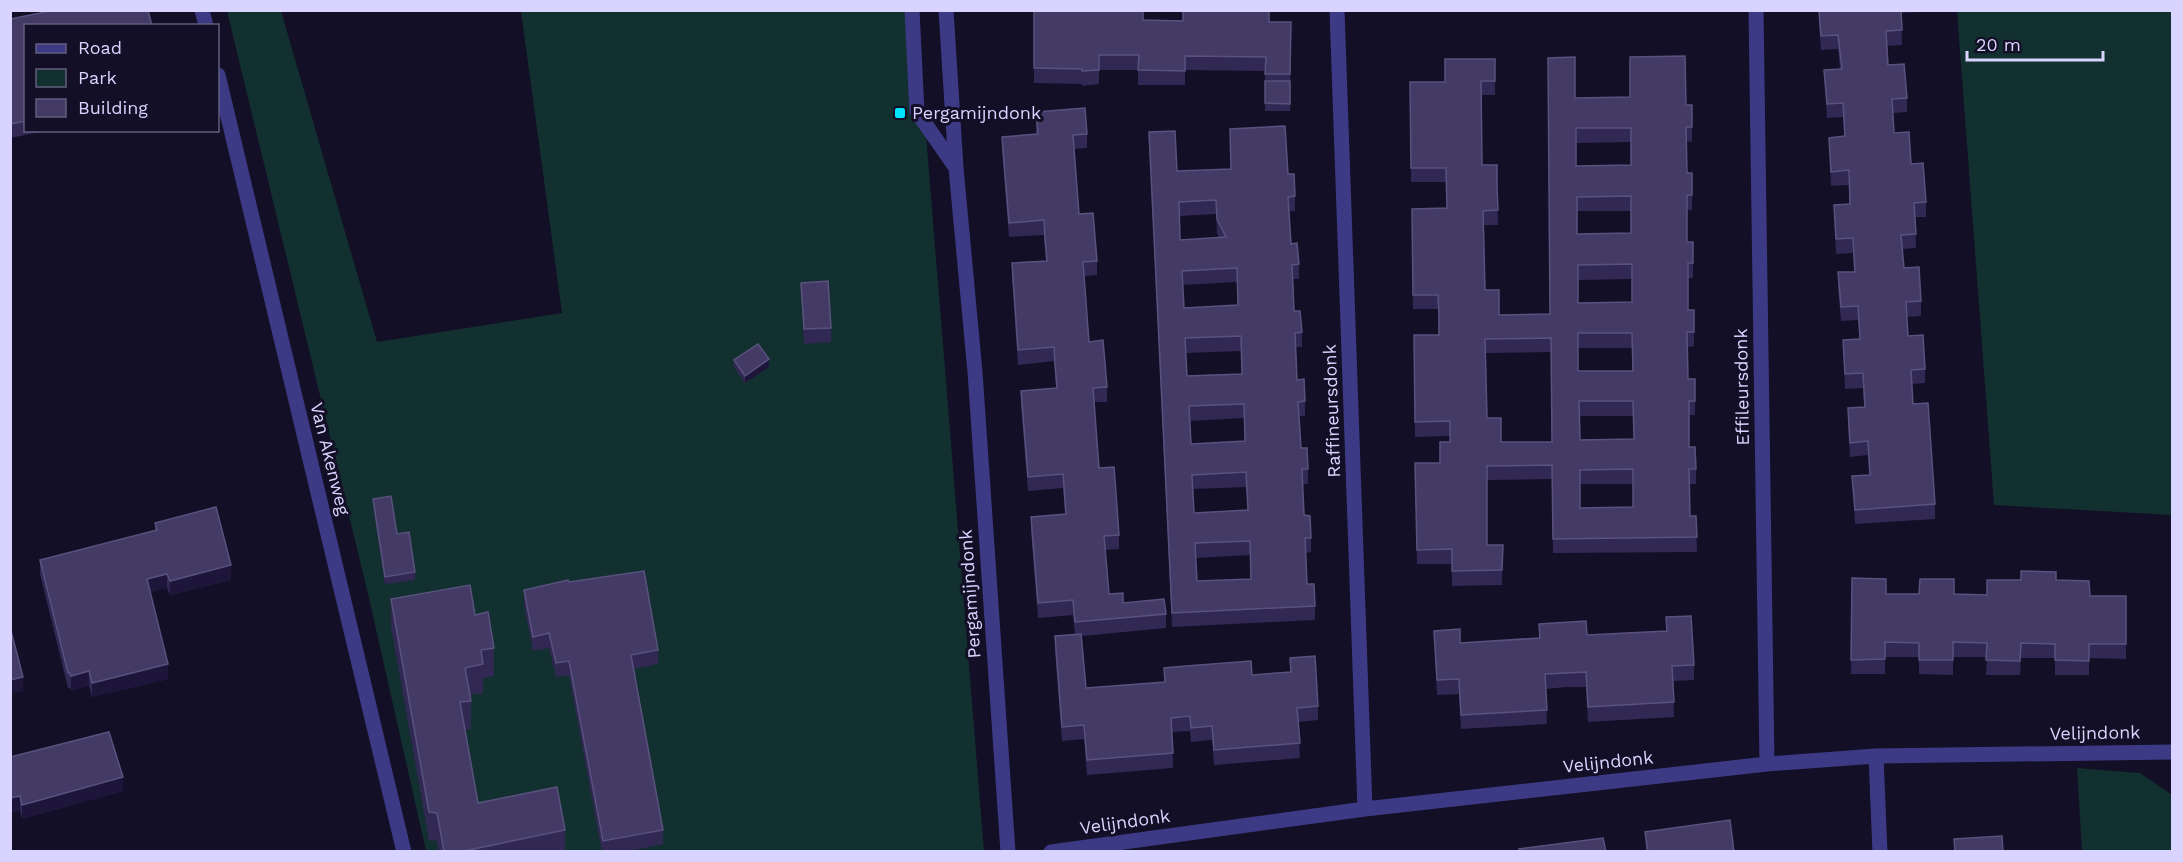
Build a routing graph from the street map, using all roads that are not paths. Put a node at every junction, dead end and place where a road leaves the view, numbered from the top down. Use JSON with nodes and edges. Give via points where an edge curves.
{"nodes":[{"id":1,"x":912,"y":10,"type":"edge"},
{"id":2,"x":946,"y":10,"type":"edge"},
{"id":3,"x":1337,"y":10,"type":"edge"},
{"id":4,"x":1756,"y":10,"type":"edge"},
{"id":5,"x":219,"y":79,"type":"edge"},
{"id":6,"x":956,"y":168,"type":"junction"},
{"id":7,"x":2172,"y":752,"type":"edge"},
{"id":8,"x":1876,"y":756,"type":"junction"},
{"id":9,"x":1767,"y":764,"type":"junction"},
{"id":10,"x":1365,"y":809,"type":"junction"},
{"id":11,"x":404,"y":852,"type":"edge"},
{"id":12,"x":1008,"y":852,"type":"edge"},
{"id":13,"x":1051,"y":852,"type":"edge"},
{"id":14,"x":1880,"y":852,"type":"edge"}],
"edges":[{"from":1,"to":6,"type":"street","via":[[917,112]]},
{"from":2,"to":6,"type":"street","name":"Pergamijndonk"},
{"from":3,"to":10,"type":"street","name":"Raffineursdonk"},
{"from":4,"to":9,"type":"street","name":"Effileursdonk"},
{"from":5,"to":11,"type":"street","name":"Van Akenweg"},
{"from":6,"to":12,"type":"street","name":"Pergamijndonk","via":[[975,372]]},
{"from":7,"to":8,"type":"street","name":"Velijndonk"},
{"from":8,"to":9,"type":"street","name":"Velijndonk"},
{"from":8,"to":14,"type":"street"},
{"from":9,"to":10,"type":"street","name":"Velijndonk"},
{"from":10,"to":13,"type":"street","name":"Velijndonk"}]}
